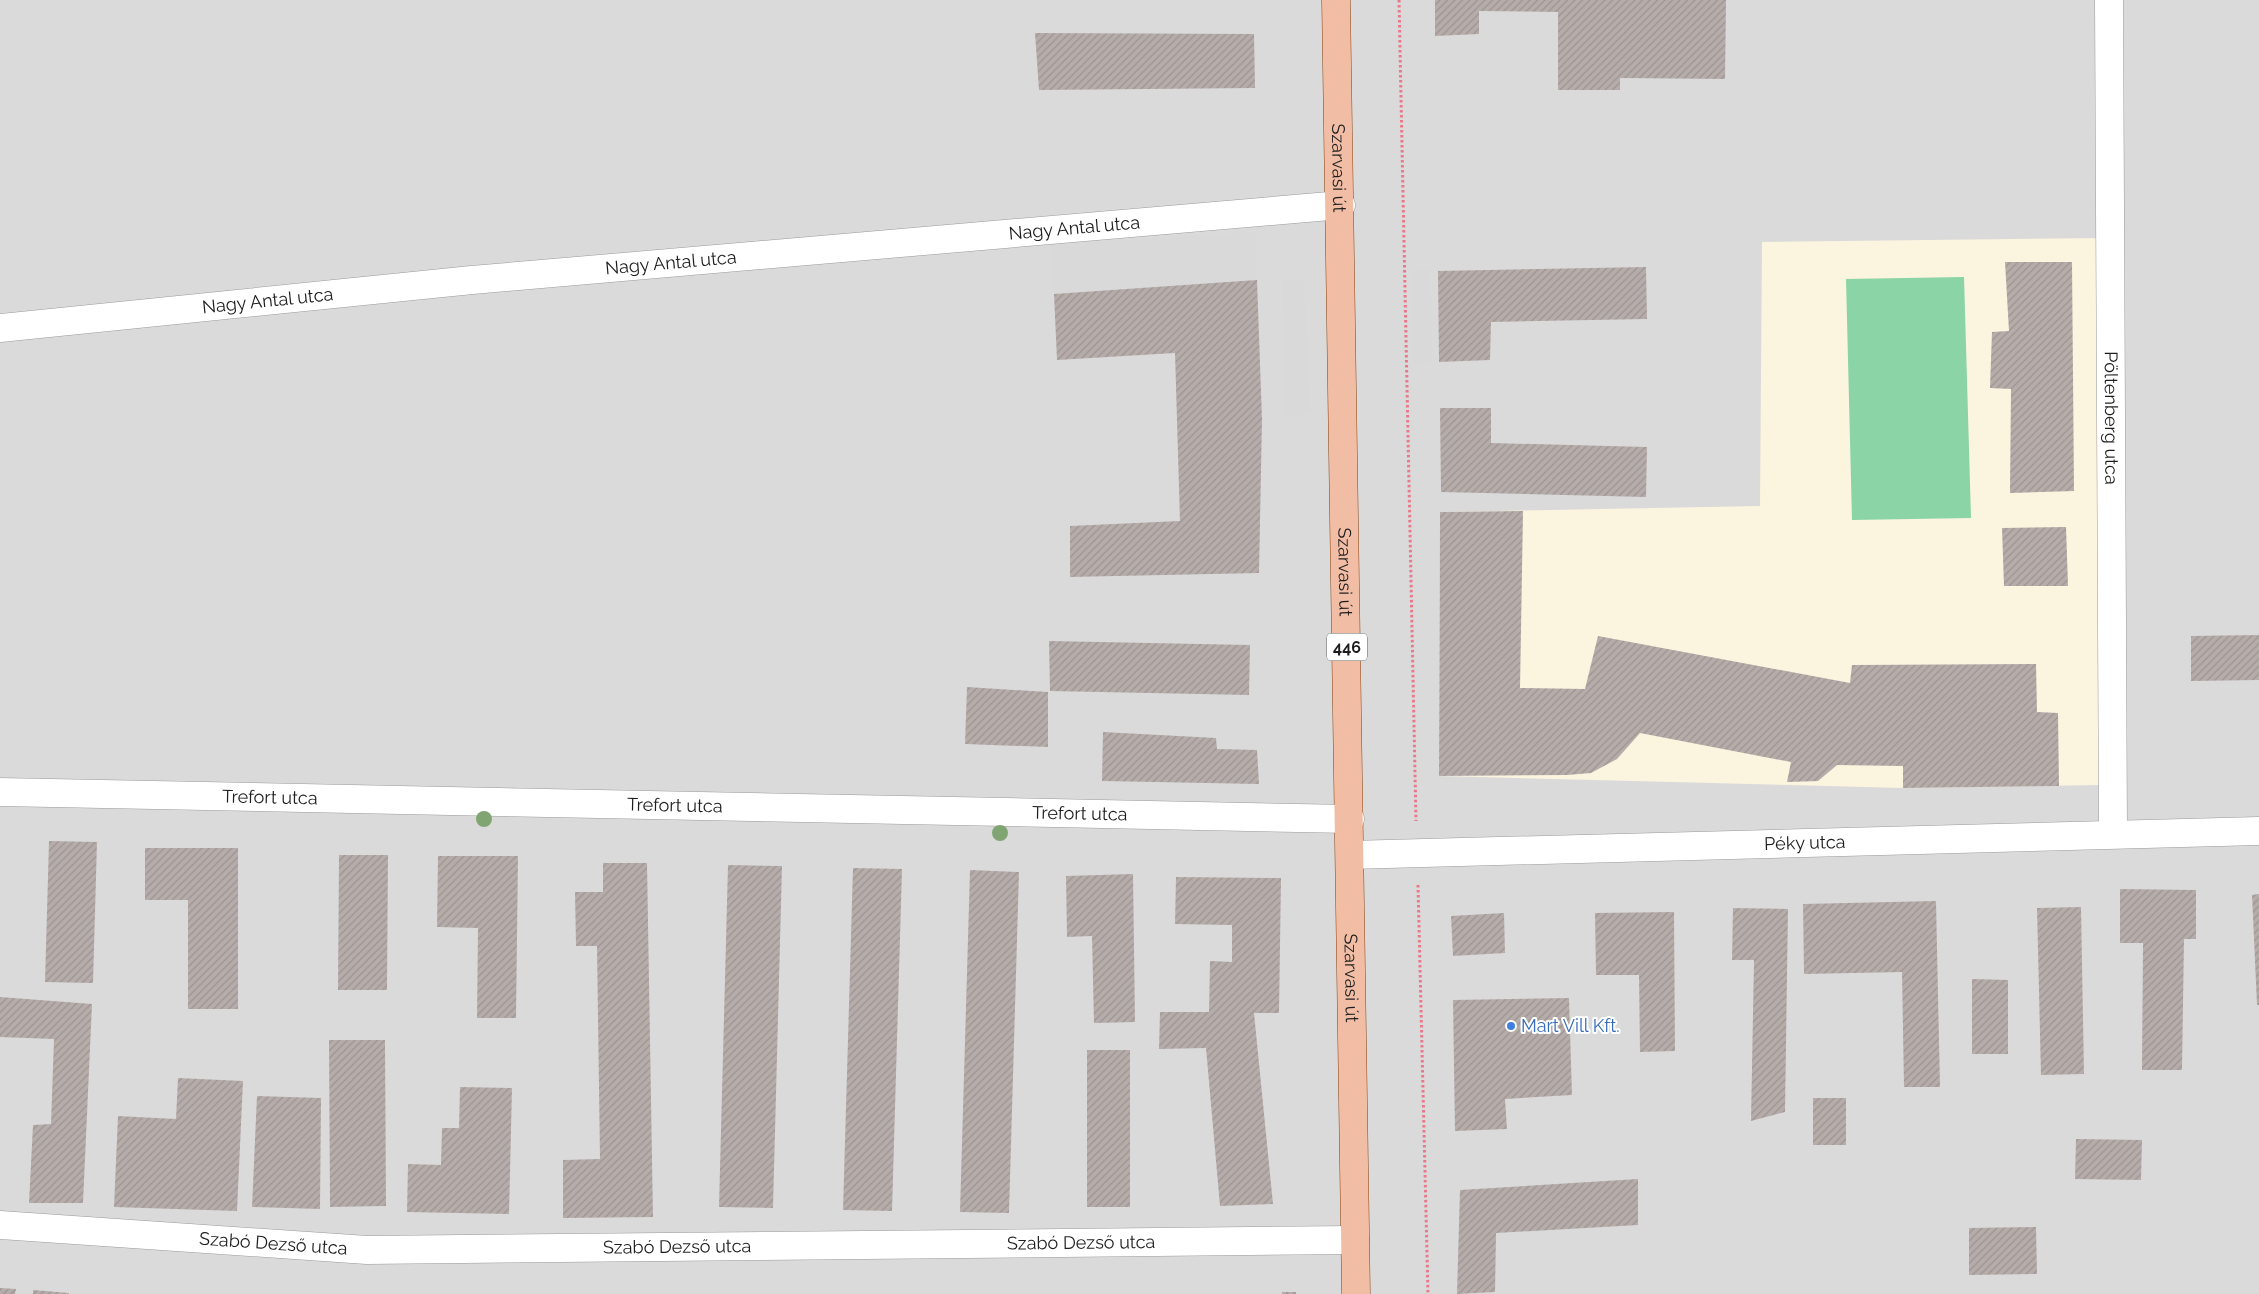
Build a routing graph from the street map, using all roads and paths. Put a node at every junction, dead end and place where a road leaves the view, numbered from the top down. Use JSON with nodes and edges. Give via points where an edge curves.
{"nodes":[{"id":1,"x":1336,"y":0,"type":"edge"},
{"id":2,"x":1399,"y":0,"type":"edge"},
{"id":3,"x":2109,"y":0,"type":"edge"},
{"id":4,"x":1341,"y":206,"type":"junction"},
{"id":5,"x":0,"y":328,"type":"edge"},
{"id":6,"x":0,"y":792,"type":"edge"},
{"id":7,"x":1350,"y":819,"type":"junction"},
{"id":8,"x":2259,"y":831,"type":"edge"},
{"id":9,"x":2113,"y":834,"type":"junction"},
{"id":10,"x":1417,"y":852,"type":"junction"},
{"id":11,"x":1350,"y":855,"type":"junction"},
{"id":12,"x":0,"y":1225,"type":"edge"},
{"id":13,"x":1355,"y":1240,"type":"junction"},
{"id":14,"x":1356,"y":1294,"type":"edge"},
{"id":15,"x":1428,"y":1294,"type":"edge"}],
"edges":[{"from":1,"to":4,"type":"main road","name":"Szarvasi út","number":"446"},
{"from":2,"to":10,"type":"path"},
{"from":3,"to":9,"type":"street","name":"Pöltenberg utca"},
{"from":4,"to":5,"type":"street","name":"Nagy Antal utca","via":[[472,280]]},
{"from":4,"to":7,"type":"main road","name":"Szarvasi út","number":"446"},
{"from":6,"to":7,"type":"street","name":"Trefort utca"},
{"from":7,"to":11,"type":"main road","name":"Szarvasi út","number":"446"},
{"from":8,"to":9,"type":"street","name":"Péky utca"},
{"from":9,"to":10,"type":"street","name":"Péky utca"},
{"from":10,"to":11,"type":"street","name":"Péky utca"},
{"from":10,"to":15,"type":"path"},
{"from":11,"to":13,"type":"main road","name":"Szarvasi út","number":"446"},
{"from":12,"to":13,"type":"street","name":"Szabó Dezső utca","via":[[367,1250]]},
{"from":13,"to":14,"type":"main road","name":"Szarvasi út","number":"446"}]}
